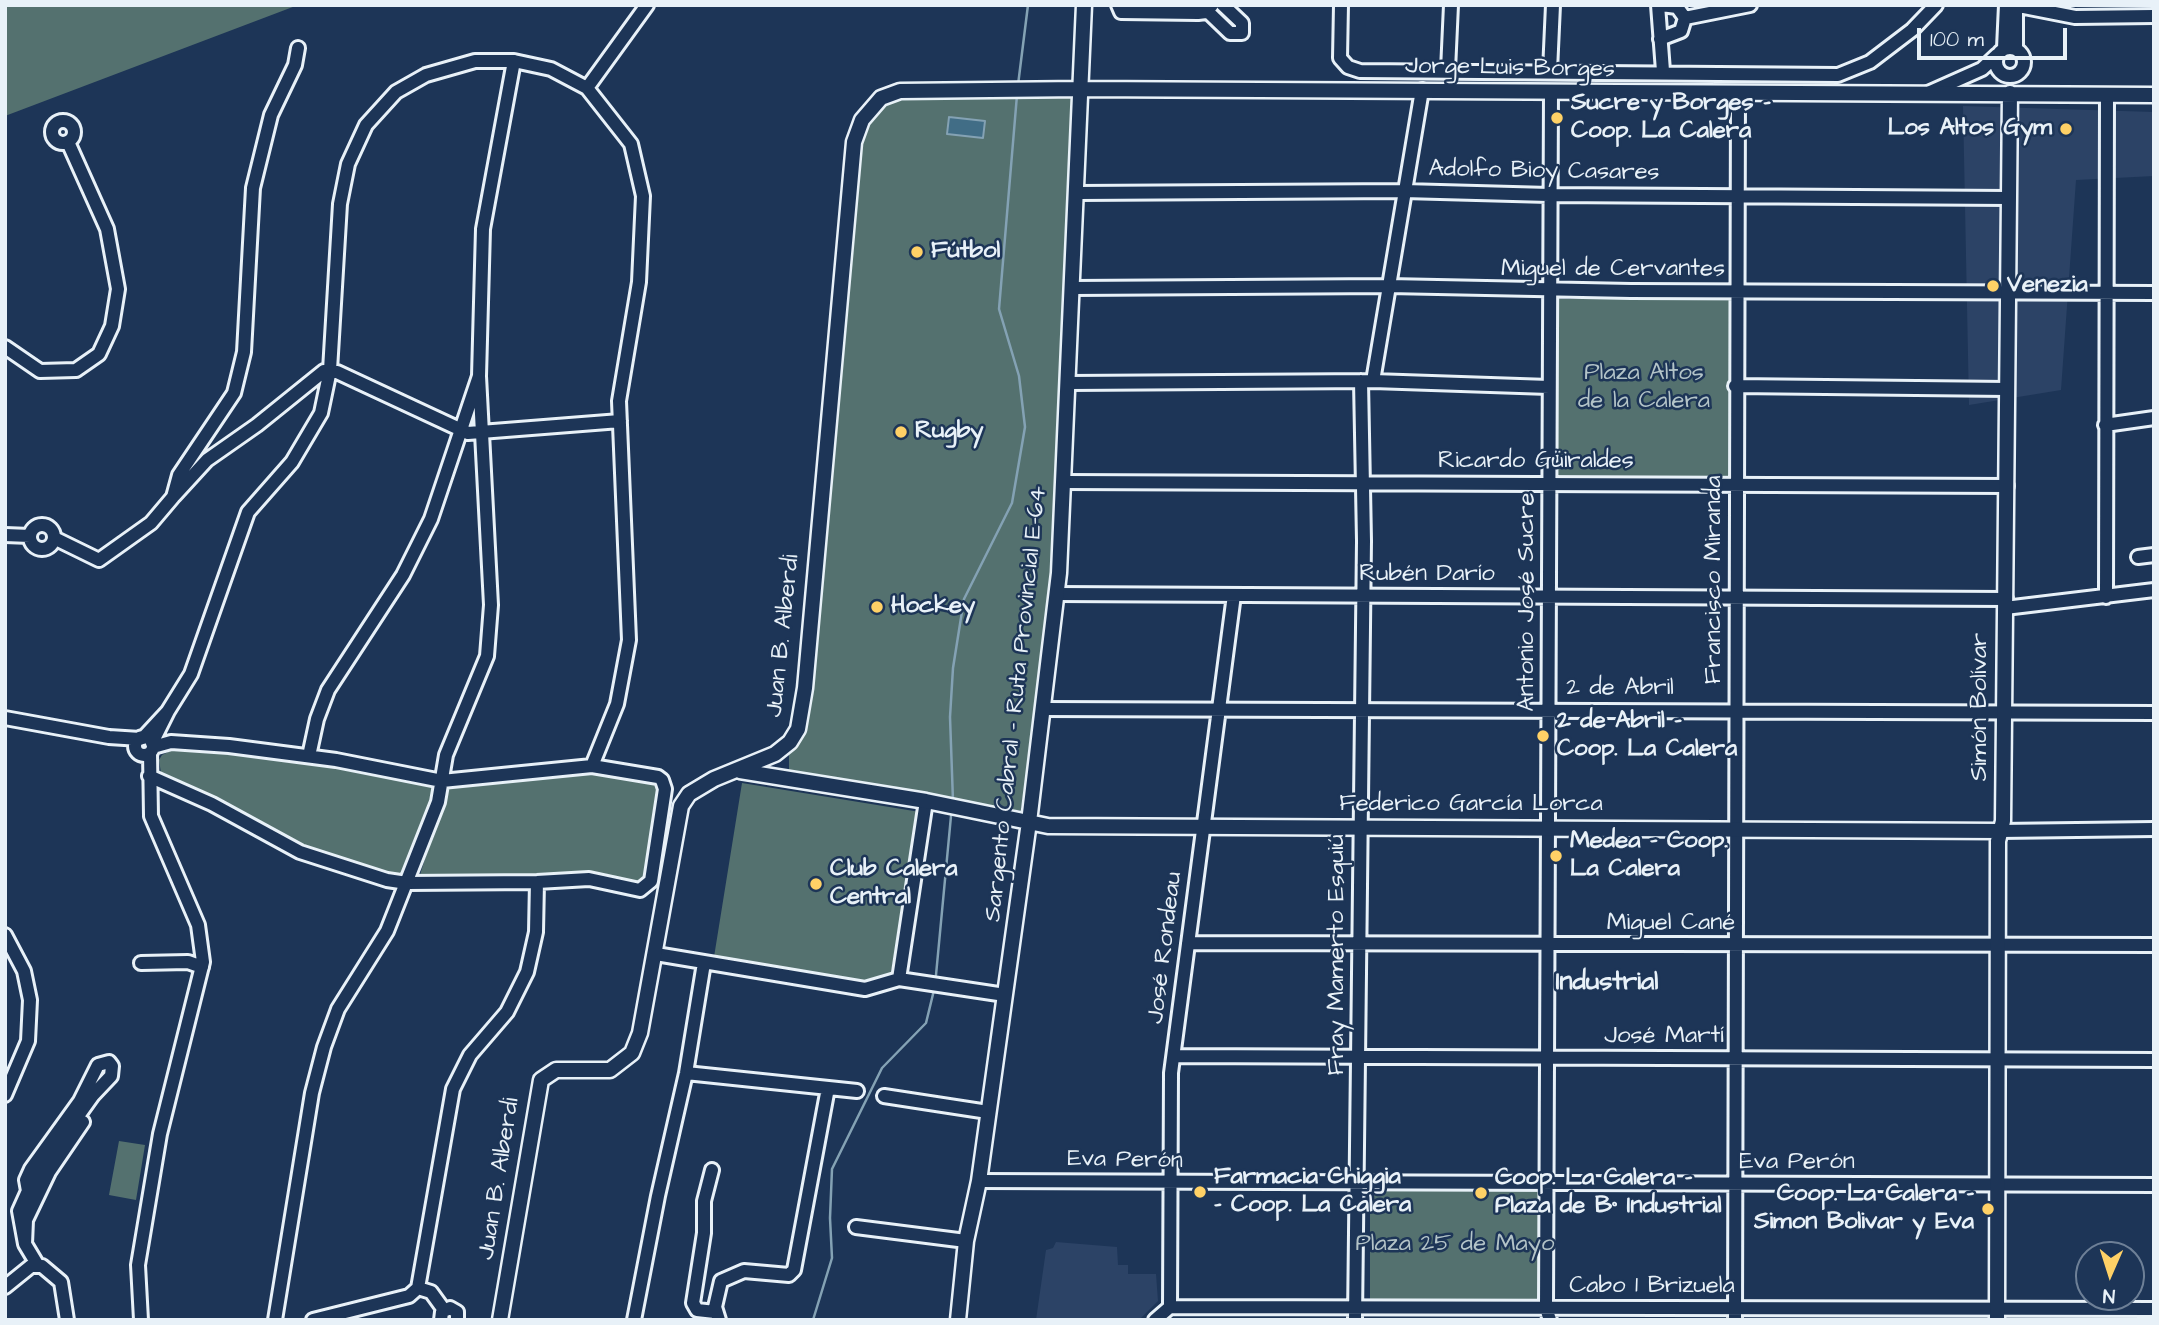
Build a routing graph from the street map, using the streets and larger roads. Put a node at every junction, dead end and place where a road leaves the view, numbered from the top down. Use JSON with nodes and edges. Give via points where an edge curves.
{"nodes":[{"id":1,"x":647,"y":5,"type":"edge"},
{"id":2,"x":1084,"y":5,"type":"edge"},
{"id":3,"x":1180,"y":5,"type":"edge"},
{"id":4,"x":1194,"y":5,"type":"edge"},
{"id":5,"x":1223,"y":5,"type":"edge"},
{"id":6,"x":1341,"y":5,"type":"edge"},
{"id":7,"x":1451,"y":5,"type":"edge"},
{"id":8,"x":1553,"y":5,"type":"edge"},
{"id":9,"x":1659,"y":5,"type":"edge"},
{"id":10,"x":1750,"y":5,"type":"edge"},
{"id":11,"x":1937,"y":5,"type":"edge"},
{"id":12,"x":2006,"y":5,"type":"edge"},
{"id":13,"x":2015,"y":5,"type":"edge"},
{"id":14,"x":1119,"y":8,"type":"edge"},
{"id":15,"x":1207,"y":8,"type":"edge"},
{"id":16,"x":2085,"y":11,"type":"edge"},
{"id":17,"x":2154,"y":16,"type":"edge"},
{"id":18,"x":1685,"y":19,"type":"junction"},
{"id":19,"x":1660,"y":39,"type":"junction"},
{"id":20,"x":2008,"y":45,"type":"junction"},
{"id":21,"x":298,"y":48,"type":"dead end"},
{"id":22,"x":514,"y":61,"type":"junction"},
{"id":23,"x":2022,"y":69,"type":"junction"},
{"id":24,"x":1448,"y":70,"type":"junction"},
{"id":25,"x":1550,"y":71,"type":"junction"},
{"id":26,"x":1663,"y":71,"type":"junction"},
{"id":27,"x":2006,"y":76,"type":"junction"},
{"id":28,"x":587,"y":88,"type":"junction"},
{"id":29,"x":1081,"y":89,"type":"junction"},
{"id":30,"x":1422,"y":90,"type":"junction"},
{"id":31,"x":1551,"y":93,"type":"junction"},
{"id":32,"x":1738,"y":93,"type":"junction"},
{"id":33,"x":2010,"y":93,"type":"junction"},
{"id":34,"x":1928,"y":94,"type":"junction"},
{"id":35,"x":2107,"y":95,"type":"junction"},
{"id":36,"x":2154,"y":95,"type":"edge"},
{"id":37,"x":870,"y":107,"type":"joint"},
{"id":38,"x":68,"y":142,"type":"dead end"},
{"id":39,"x":1404,"y":191,"type":"junction"},
{"id":40,"x":1078,"y":193,"type":"junction"},
{"id":41,"x":1549,"y":195,"type":"junction"},
{"id":42,"x":1736,"y":195,"type":"junction"},
{"id":43,"x":2009,"y":198,"type":"junction"},
{"id":44,"x":1389,"y":286,"type":"junction"},
{"id":45,"x":1073,"y":288,"type":"junction"},
{"id":46,"x":1548,"y":289,"type":"junction"},
{"id":47,"x":1735,"y":291,"type":"junction"},
{"id":48,"x":2008,"y":293,"type":"junction"},
{"id":49,"x":2107,"y":293,"type":"junction"},
{"id":50,"x":2154,"y":293,"type":"edge"},
{"id":51,"x":5,"y":347,"type":"edge"},
{"id":52,"x":330,"y":370,"type":"junction"},
{"id":53,"x":479,"y":376,"type":"junction"},
{"id":54,"x":1367,"y":381,"type":"junction"},
{"id":55,"x":1069,"y":383,"type":"junction"},
{"id":56,"x":1735,"y":386,"type":"junction"},
{"id":57,"x":1549,"y":387,"type":"junction"},
{"id":58,"x":2007,"y":389,"type":"junction"},
{"id":59,"x":2154,"y":418,"type":"edge"},
{"id":60,"x":620,"y":421,"type":"junction"},
{"id":61,"x":2105,"y":425,"type":"junction"},
{"id":62,"x":460,"y":430,"type":"junction"},
{"id":63,"x":482,"y":433,"type":"junction"},
{"id":64,"x":1361,"y":481,"type":"junction"},
{"id":65,"x":1065,"y":482,"type":"junction"},
{"id":66,"x":1549,"y":484,"type":"junction"},
{"id":67,"x":1736,"y":484,"type":"junction"},
{"id":68,"x":2007,"y":486,"type":"junction"},
{"id":69,"x":173,"y":497,"type":"junction"},
{"id":70,"x":5,"y":535,"type":"edge"},
{"id":71,"x":2154,"y":555,"type":"edge"},
{"id":72,"x":2137,"y":557,"type":"dead end"},
{"id":73,"x":2154,"y":590,"type":"edge"},
{"id":74,"x":1057,"y":594,"type":"junction"},
{"id":75,"x":1234,"y":595,"type":"junction"},
{"id":76,"x":1363,"y":596,"type":"junction"},
{"id":77,"x":1549,"y":596,"type":"junction"},
{"id":78,"x":1736,"y":597,"type":"junction"},
{"id":79,"x":2106,"y":597,"type":"junction"},
{"id":80,"x":2006,"y":604,"type":"junction"},
{"id":81,"x":1043,"y":709,"type":"junction"},
{"id":82,"x":1219,"y":709,"type":"junction"},
{"id":83,"x":1361,"y":709,"type":"junction"},
{"id":84,"x":1549,"y":710,"type":"junction"},
{"id":85,"x":1737,"y":710,"type":"junction"},
{"id":86,"x":2154,"y":712,"type":"edge"},
{"id":87,"x":2004,"y":713,"type":"junction"},
{"id":88,"x":5,"y":718,"type":"edge"},
{"id":89,"x":790,"y":742,"type":"junction"},
{"id":90,"x":145,"y":746,"type":"junction"},
{"id":91,"x":309,"y":756,"type":"junction"},
{"id":92,"x":592,"y":766,"type":"junction"},
{"id":93,"x":738,"y":771,"type":"junction"},
{"id":94,"x":149,"y":776,"type":"junction"},
{"id":95,"x":792,"y":779,"type":"junction"},
{"id":96,"x":442,"y":781,"type":"junction"},
{"id":97,"x":926,"y":801,"type":"junction"},
{"id":98,"x":1029,"y":821,"type":"junction"},
{"id":99,"x":1202,"y":827,"type":"junction"},
{"id":100,"x":1360,"y":827,"type":"junction"},
{"id":101,"x":1547,"y":828,"type":"junction"},
{"id":102,"x":1737,"y":829,"type":"junction"},
{"id":103,"x":2154,"y":829,"type":"edge"},
{"id":104,"x":2000,"y":831,"type":"junction"},
{"id":105,"x":407,"y":883,"type":"junction"},
{"id":106,"x":537,"y":883,"type":"junction"},
{"id":107,"x":5,"y":935,"type":"edge"},
{"id":108,"x":1188,"y":943,"type":"junction"},
{"id":109,"x":1360,"y":944,"type":"junction"},
{"id":110,"x":1549,"y":945,"type":"junction"},
{"id":111,"x":1736,"y":945,"type":"junction"},
{"id":112,"x":2154,"y":945,"type":"edge"},
{"id":113,"x":1998,"y":947,"type":"junction"},
{"id":114,"x":656,"y":954,"type":"junction"},
{"id":115,"x":141,"y":963,"type":"dead end"},
{"id":116,"x":704,"y":963,"type":"junction"},
{"id":117,"x":202,"y":967,"type":"junction"},
{"id":118,"x":899,"y":979,"type":"junction"},
{"id":119,"x":1005,"y":995,"type":"junction"},
{"id":120,"x":1174,"y":1056,"type":"junction"},
{"id":121,"x":1357,"y":1057,"type":"junction"},
{"id":122,"x":1547,"y":1057,"type":"junction"},
{"id":123,"x":1735,"y":1059,"type":"junction"},
{"id":124,"x":1998,"y":1059,"type":"junction"},
{"id":125,"x":2154,"y":1060,"type":"edge"},
{"id":126,"x":686,"y":1073,"type":"junction"},
{"id":127,"x":828,"y":1088,"type":"junction"},
{"id":128,"x":857,"y":1091,"type":"dead end"},
{"id":129,"x":5,"y":1095,"type":"edge"},
{"id":130,"x":884,"y":1096,"type":"dead end"},
{"id":131,"x":988,"y":1112,"type":"junction"},
{"id":132,"x":83,"y":1122,"type":"dead end"},
{"id":133,"x":712,"y":1170,"type":"dead end"},
{"id":134,"x":979,"y":1181,"type":"junction"},
{"id":135,"x":1170,"y":1183,"type":"junction"},
{"id":136,"x":1358,"y":1183,"type":"junction"},
{"id":137,"x":1547,"y":1183,"type":"junction"},
{"id":138,"x":1736,"y":1184,"type":"junction"},
{"id":139,"x":1998,"y":1185,"type":"junction"},
{"id":140,"x":2154,"y":1185,"type":"edge"},
{"id":141,"x":28,"y":1191,"type":"junction"},
{"id":142,"x":856,"y":1227,"type":"dead end"},
{"id":143,"x":967,"y":1241,"type":"junction"},
{"id":144,"x":25,"y":1244,"type":"junction"},
{"id":145,"x":37,"y":1264,"type":"junction"},
{"id":146,"x":5,"y":1287,"type":"edge"},
{"id":147,"x":418,"y":1288,"type":"junction"},
{"id":148,"x":1170,"y":1307,"type":"junction"},
{"id":149,"x":2154,"y":1309,"type":"edge"},
{"id":150,"x":1355,"y":1313,"type":"edge"},
{"id":151,"x":1548,"y":1314,"type":"edge"},
{"id":152,"x":1735,"y":1314,"type":"edge"},
{"id":153,"x":1997,"y":1314,"type":"edge"},
{"id":154,"x":442,"y":1315,"type":"edge"},
{"id":155,"x":717,"y":1316,"type":"edge"},
{"id":156,"x":67,"y":1320,"type":"edge"},
{"id":157,"x":141,"y":1320,"type":"edge"},
{"id":158,"x":275,"y":1320,"type":"edge"},
{"id":159,"x":313,"y":1320,"type":"edge"},
{"id":160,"x":457,"y":1320,"type":"edge"},
{"id":161,"x":500,"y":1320,"type":"edge"},
{"id":162,"x":634,"y":1320,"type":"edge"},
{"id":163,"x":958,"y":1320,"type":"edge"},
{"id":164,"x":1154,"y":1320,"type":"edge"}],
"edges":[{"from":1,"to":28,"type":"street"},
{"from":2,"to":29,"type":"street","name":"Sargento Cabral - Ruta Provincial E-64"},
{"from":3,"to":4,"type":"street"},
{"from":5,"to":15,"type":"street","via":[[1242,23],[1242,33],[1230,33]]},
{"from":6,"to":24,"type":"street","via":[[1339,50],[1348,67],[1360,71]]},
{"from":7,"to":24,"type":"street"},
{"from":8,"to":25,"type":"street"},
{"from":9,"to":18,"type":"street","via":[[1676,7]]},
{"from":9,"to":19,"type":"street"},
{"from":10,"to":18,"type":"street"},
{"from":11,"to":26,"type":"street","via":[[1898,42],[1848,73]]},
{"from":12,"to":20,"type":"street"},
{"from":13,"to":16,"type":"street"},
{"from":13,"to":20,"type":"street"},
{"from":14,"to":15,"type":"street"},
{"from":16,"to":17,"type":"street"},
{"from":18,"to":19,"type":"street","via":[[1681,31]]},
{"from":19,"to":26,"type":"street"},
{"from":20,"to":23,"type":"street","via":[[2023,55]]},
{"from":20,"to":27,"type":"street","name":"Simón Bolívar","via":[[1997,67]]},
{"from":20,"to":34,"type":"street","via":[[1982,69]]},
{"from":21,"to":69,"type":"street","via":[[295,65],[271,115],[253,188],[241,369],[230,401],[179,475]]},
{"from":22,"to":28,"type":"street","via":[[551,69]]},
{"from":22,"to":52,"type":"street","via":[[475,61],[426,75],[396,92],[366,124],[348,163],[340,204]]},
{"from":22,"to":53,"type":"street","via":[[483,229]]},
{"from":23,"to":27,"type":"street"},
{"from":23,"to":33,"type":"street","name":"Simón Bolívar"},
{"from":24,"to":25,"type":"street"},
{"from":25,"to":26,"type":"street"},
{"from":27,"to":33,"type":"street","name":"Simón Bolívar"},
{"from":28,"to":60,"type":"street","via":[[631,144],[643,196],[642,257],[621,375]]},
{"from":29,"to":30,"type":"street","name":"Jorge Luis Borges"},
{"from":29,"to":37,"type":"street","name":"Jorge Luis Borges","via":[[900,91]]},
{"from":29,"to":40,"type":"street","name":"Sargento Cabral - Ruta Provincial E-64"},
{"from":30,"to":31,"type":"street","name":"Jorge Luis Borges"},
{"from":30,"to":39,"type":"street","name":"Fray Mamerto Esquiú"},
{"from":31,"to":32,"type":"street","name":"Jorge Luis Borges"},
{"from":31,"to":41,"type":"street","name":"Antonio José Sucre"},
{"from":32,"to":34,"type":"street","name":"Jorge Luis Borges"},
{"from":32,"to":42,"type":"street","name":"Francisco Miranda"},
{"from":33,"to":34,"type":"street","name":"Jorge Luis Borges"},
{"from":33,"to":35,"type":"street","name":"Jorge Luis Borges"},
{"from":33,"to":43,"type":"street","name":"Simón Bolívar"},
{"from":35,"to":36,"type":"street","name":"Jorge Luis Borges"},
{"from":35,"to":49,"type":"street"},
{"from":37,"to":89,"type":"street","name":"Juan B. Alberdi","via":[[854,142],[805,688],[800,723]]},
{"from":38,"to":51,"type":"street","via":[[107,229],[118,289],[112,326],[99,354],[76,370],[40,370]]},
{"from":39,"to":40,"type":"street","name":"Adolfo Bioy Casares"},
{"from":39,"to":41,"type":"street","name":"Adolfo Bioy Casares"},
{"from":39,"to":44,"type":"street","name":"Fray Mamerto Esquiú"},
{"from":40,"to":45,"type":"street","name":"Sargento Cabral - Ruta Provincial E-64"},
{"from":41,"to":42,"type":"street","name":"Adolfo Bioy Casares"},
{"from":41,"to":46,"type":"street","name":"Antonio José Sucre"},
{"from":42,"to":43,"type":"street","name":"Adolfo Bioy Casares"},
{"from":42,"to":47,"type":"street","name":"Francisco Miranda"},
{"from":43,"to":48,"type":"street","name":"Simón Bolívar"},
{"from":44,"to":45,"type":"street","name":"Miguel de Cervantes"},
{"from":44,"to":46,"type":"street","name":"Miguel de Cervantes"},
{"from":44,"to":54,"type":"street","name":"Fray Mamerto Esquiú"},
{"from":45,"to":55,"type":"street","name":"Sargento Cabral - Ruta Provincial E-64"},
{"from":46,"to":47,"type":"street","name":"Miguel de Cervantes"},
{"from":46,"to":57,"type":"street","name":"Antonio José Sucre"},
{"from":47,"to":48,"type":"street","name":"Miguel de Cervantes"},
{"from":47,"to":56,"type":"street","name":"Francisco Miranda"},
{"from":48,"to":49,"type":"street","name":"Miguel de Cervantes"},
{"from":48,"to":58,"type":"street","name":"Simón Bolívar"},
{"from":49,"to":50,"type":"street","name":"Miguel de Cervantes"},
{"from":49,"to":61,"type":"street"},
{"from":52,"to":62,"type":"street"},
{"from":52,"to":69,"type":"street","via":[[318,374],[207,460]]},
{"from":52,"to":90,"type":"street","via":[[321,413],[307,442],[248,512],[191,674]]},
{"from":53,"to":62,"type":"street"},
{"from":53,"to":63,"type":"street"},
{"from":54,"to":55,"type":"street"},
{"from":54,"to":57,"type":"street"},
{"from":54,"to":64,"type":"street","name":"Fray Mamerto Esquiú"},
{"from":55,"to":65,"type":"street","name":"Sargento Cabral - Ruta Provincial E-64"},
{"from":56,"to":58,"type":"street"},
{"from":56,"to":67,"type":"street","name":"Francisco Miranda"},
{"from":57,"to":66,"type":"street","name":"Antonio José Sucre"},
{"from":58,"to":68,"type":"street","name":"Simón Bolívar"},
{"from":59,"to":61,"type":"street"},
{"from":60,"to":63,"type":"street"},
{"from":60,"to":92,"type":"street","via":[[631,625],[617,704]]},
{"from":61,"to":79,"type":"street"},
{"from":62,"to":63,"type":"street"},
{"from":62,"to":91,"type":"street","via":[[420,542],[328,690]]},
{"from":63,"to":96,"type":"street","via":[[491,605],[488,646],[446,755]]},
{"from":64,"to":65,"type":"street","name":"Ricardo Güiraldes"},
{"from":64,"to":66,"type":"street","name":"Ricardo Güiraldes"},
{"from":64,"to":76,"type":"street","name":"Fray Mamerto Esquiú"},
{"from":65,"to":74,"type":"street","name":"Sargento Cabral - Ruta Provincial E-64"},
{"from":66,"to":67,"type":"street","name":"Ricardo Güiraldes"},
{"from":66,"to":77,"type":"street","name":"Antonio José Sucre"},
{"from":67,"to":68,"type":"street","name":"Ricardo Güiraldes"},
{"from":67,"to":78,"type":"street","name":"Francisco Miranda"},
{"from":68,"to":80,"type":"street","name":"Simón Bolívar"},
{"from":69,"to":70,"type":"street","via":[[160,516],[99,560],[54,538],[45,526],[37,526],[30,536]]},
{"from":71,"to":72,"type":"street"},
{"from":73,"to":79,"type":"street","name":"Rubén Darío"},
{"from":74,"to":75,"type":"street","name":"Rubén Darío"},
{"from":74,"to":81,"type":"street","name":"Sargento Cabral - Ruta Provincial E-64"},
{"from":75,"to":76,"type":"street","name":"Rubén Darío"},
{"from":75,"to":82,"type":"street","name":"José Rondeau"},
{"from":76,"to":77,"type":"street","name":"Rubén Darío"},
{"from":76,"to":83,"type":"street","name":"Fray Mamerto Esquiú"},
{"from":77,"to":78,"type":"street","name":"Rubén Darío"},
{"from":77,"to":84,"type":"street","name":"Antonio José Sucre"},
{"from":78,"to":80,"type":"street","name":"Rubén Darío"},
{"from":78,"to":85,"type":"street","name":"Francisco Miranda"},
{"from":79,"to":80,"type":"street","name":"Rubén Darío"},
{"from":80,"to":87,"type":"street","name":"Simón Bolívar"},
{"from":81,"to":82,"type":"street","name":"2 de Abril"},
{"from":81,"to":98,"type":"street","name":"Sargento Cabral - Ruta Provincial E-64"},
{"from":82,"to":83,"type":"street","name":"2 de Abril"},
{"from":82,"to":99,"type":"street","name":"José Rondeau"},
{"from":83,"to":84,"type":"street","name":"2 de Abril"},
{"from":83,"to":100,"type":"street","name":"Fray Mamerto Esquiú"},
{"from":84,"to":85,"type":"street","name":"2 de Abril"},
{"from":84,"to":101,"type":"street","name":"Antonio José Sucre"},
{"from":85,"to":87,"type":"street","name":"2 de Abril"},
{"from":85,"to":102,"type":"street","name":"Francisco Miranda"},
{"from":86,"to":87,"type":"street","name":"2 de Abril"},
{"from":87,"to":104,"type":"street","name":"Simón Bolívar"},
{"from":88,"to":90,"type":"street"},
{"from":89,"to":93,"type":"street","name":"Juan B. Alberdi"},
{"from":89,"to":95,"type":"street","via":[[782,761],[783,772]]},
{"from":90,"to":91,"type":"street","via":[[172,742]]},
{"from":90,"to":94,"type":"street"},
{"from":91,"to":96,"type":"street"},
{"from":92,"to":96,"type":"street"},
{"from":92,"to":106,"type":"street","via":[[658,777],[665,783],[651,881],[640,890],[597,880]]},
{"from":93,"to":95,"type":"street","name":"Federico García Lorca"},
{"from":93,"to":114,"type":"street","name":"Juan B. Alberdi","via":[[696,790],[681,806]]},
{"from":94,"to":105,"type":"street","via":[[300,852]]},
{"from":94,"to":117,"type":"street","via":[[153,825],[198,925]]},
{"from":95,"to":97,"type":"street","name":"Federico García Lorca"},
{"from":96,"to":105,"type":"street"},
{"from":97,"to":98,"type":"street","name":"Federico García Lorca"},
{"from":97,"to":118,"type":"street"},
{"from":98,"to":99,"type":"street","name":"Federico García Lorca","via":[[1048,826]]},
{"from":98,"to":119,"type":"street","name":"Sargento Cabral - Ruta Provincial E-64"},
{"from":99,"to":100,"type":"street","name":"Federico García Lorca"},
{"from":99,"to":108,"type":"street","name":"José Rondeau"},
{"from":100,"to":101,"type":"street","name":"Federico García Lorca"},
{"from":100,"to":109,"type":"street","name":"Fray Mamerto Esquiú"},
{"from":101,"to":102,"type":"street","name":"Federico García Lorca"},
{"from":101,"to":110,"type":"street","name":"Antonio José Sucre"},
{"from":102,"to":104,"type":"street","name":"Federico García Lorca"},
{"from":102,"to":111,"type":"street","name":"Francisco Miranda"},
{"from":103,"to":104,"type":"street","name":"Federico García Lorca"},
{"from":104,"to":113,"type":"street","name":"Simón Bolívar"},
{"from":105,"to":106,"type":"street"},
{"from":105,"to":158,"type":"street","via":[[381,943],[338,1009],[324,1047],[312,1093]]},
{"from":106,"to":147,"type":"street","via":[[536,932],[527,972],[507,1012],[470,1055],[453,1089]]},
{"from":107,"to":129,"type":"street","via":[[24,971],[30,1000],[27,1041]]},
{"from":108,"to":109,"type":"street","name":"Miguel Cané"},
{"from":108,"to":120,"type":"street","name":"José Rondeau"},
{"from":109,"to":110,"type":"street","name":"Miguel Cané"},
{"from":109,"to":121,"type":"street","name":"Fray Mamerto Esquiú"},
{"from":110,"to":111,"type":"street","name":"Miguel Cané"},
{"from":110,"to":122,"type":"street","name":"Antonio José Sucre"},
{"from":111,"to":113,"type":"street","name":"Miguel Cané"},
{"from":111,"to":123,"type":"street","name":"Francisco Miranda"},
{"from":112,"to":113,"type":"street","name":"Miguel Cané"},
{"from":113,"to":124,"type":"street","name":"Simón Bolívar"},
{"from":114,"to":116,"type":"street"},
{"from":114,"to":161,"type":"street","name":"Juan B. Alberdi","via":[[640,1033],[626,1060],[601,1072],[556,1070],[541,1080]]},
{"from":115,"to":117,"type":"street","via":[[188,962]]},
{"from":116,"to":118,"type":"street","via":[[865,989]]},
{"from":116,"to":126,"type":"street"},
{"from":117,"to":157,"type":"street","via":[[160,1134],[138,1265]]},
{"from":118,"to":119,"type":"street"},
{"from":119,"to":131,"type":"street","name":"Sargento Cabral - Ruta Provincial E-64"},
{"from":120,"to":121,"type":"street","name":"José Martí"},
{"from":120,"to":135,"type":"street","name":"José Rondeau"},
{"from":121,"to":122,"type":"street","name":"José Martí"},
{"from":121,"to":136,"type":"street","name":"Fray Mamerto Esquiú"},
{"from":122,"to":123,"type":"street","name":"José Martí"},
{"from":122,"to":137,"type":"street","name":"Antonio José Sucre"},
{"from":123,"to":124,"type":"street","name":"José Martí"},
{"from":123,"to":138,"type":"street","name":"Francisco Miranda"},
{"from":124,"to":125,"type":"street","name":"José Martí"},
{"from":124,"to":139,"type":"street","name":"Simón Bolívar"},
{"from":126,"to":127,"type":"street"},
{"from":126,"to":162,"type":"street"},
{"from":127,"to":128,"type":"street"},
{"from":127,"to":155,"type":"street","via":[[793,1273],[744,1271],[721,1281]]},
{"from":130,"to":131,"type":"street"},
{"from":131,"to":134,"type":"street","name":"Sargento Cabral - Ruta Provincial E-64"},
{"from":132,"to":144,"type":"street","via":[[41,1185],[26,1220]]},
{"from":133,"to":155,"type":"street","via":[[693,1303],[697,1310]]},
{"from":134,"to":135,"type":"street","name":"Eva Perón"},
{"from":134,"to":143,"type":"street","name":"Sargento Cabral - Ruta Provincial E-64"},
{"from":135,"to":136,"type":"street","name":"Eva Perón"},
{"from":135,"to":148,"type":"street","name":"José Rondeau"},
{"from":136,"to":137,"type":"street","name":"Eva Perón"},
{"from":136,"to":150,"type":"street","name":"Fray Mamerto Esquiú"},
{"from":137,"to":138,"type":"street","name":"Eva Perón"},
{"from":137,"to":151,"type":"street","name":"Antonio José Sucre"},
{"from":138,"to":139,"type":"street","name":"Eva Perón"},
{"from":138,"to":152,"type":"street","name":"Francisco Miranda"},
{"from":139,"to":140,"type":"street","name":"Eva Perón"},
{"from":139,"to":153,"type":"street","name":"Simón Bolívar"},
{"from":141,"to":141,"type":"street","via":[[111,1076],[110,1062],[98,1065],[80,1101],[31,1169]]},
{"from":141,"to":144,"type":"street","via":[[19,1211]]},
{"from":142,"to":143,"type":"street"},
{"from":143,"to":163,"type":"street","name":"Sargento Cabral - Ruta Provincial E-64"},
{"from":144,"to":145,"type":"street"},
{"from":145,"to":146,"type":"street"},
{"from":145,"to":156,"type":"street","via":[[61,1282]]},
{"from":147,"to":154,"type":"street","via":[[431,1292]]},
{"from":147,"to":159,"type":"street","via":[[409,1296]]},
{"from":148,"to":150,"type":"street","name":"Cabo 1 Brizuela"},
{"from":148,"to":164,"type":"street"},
{"from":149,"to":153,"type":"street","name":"Cabo 1 Brizuela"},
{"from":150,"to":151,"type":"street","name":"Cabo 1 Brizuela"},
{"from":151,"to":152,"type":"street","name":"Cabo 1 Brizuela"},
{"from":152,"to":153,"type":"street","name":"Cabo 1 Brizuela"},
{"from":154,"to":160,"type":"street","via":[[455,1310]]}]}
